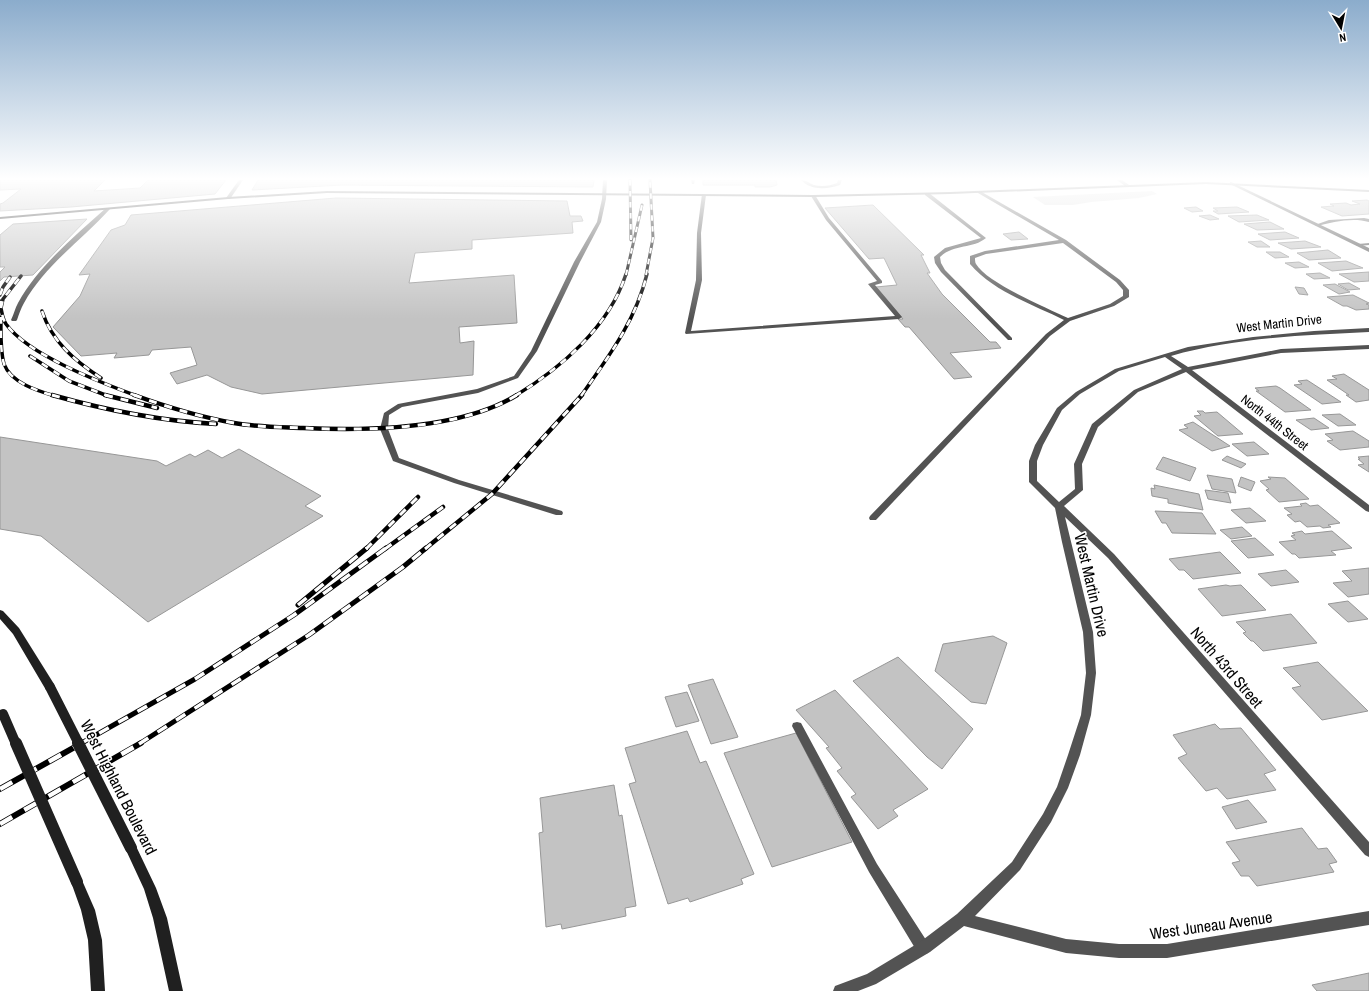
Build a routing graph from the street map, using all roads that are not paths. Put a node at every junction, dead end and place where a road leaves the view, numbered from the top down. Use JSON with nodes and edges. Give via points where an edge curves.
{"nodes":[{"id":1,"x":88,"y":226,"type":"edge"},
{"id":2,"x":596,"y":226,"type":"edge"},
{"id":3,"x":700,"y":226,"type":"edge"},
{"id":4,"x":834,"y":226,"type":"edge"},
{"id":5,"x":969,"y":226,"type":"edge"},
{"id":6,"x":1039,"y":226,"type":"edge"},
{"id":7,"x":1320,"y":226,"type":"edge"},
{"id":8,"x":1064,"y":241,"type":"junction"},
{"id":9,"x":1369,"y":244,"type":"edge"},
{"id":10,"x":1358,"y":245,"type":"junction"},
{"id":11,"x":1369,"y":250,"type":"edge"},
{"id":12,"x":14,"y":320,"type":"dead end"},
{"id":13,"x":1068,"y":320,"type":"junction"},
{"id":14,"x":1369,"y":330,"type":"edge"},
{"id":15,"x":1010,"y":339,"type":"dead end"},
{"id":16,"x":1369,"y":347,"type":"edge"},
{"id":17,"x":1166,"y":355,"type":"junction"},
{"id":18,"x":1187,"y":369,"type":"junction"},
{"id":19,"x":1059,"y":506,"type":"junction"},
{"id":20,"x":1369,"y":509,"type":"edge"},
{"id":21,"x":559,"y":513,"type":"dead end"},
{"id":22,"x":873,"y":518,"type":"dead end"},
{"id":23,"x":0,"y":613,"type":"edge"},
{"id":24,"x":2,"y":711,"type":"edge"},
{"id":25,"x":797,"y":726,"type":"dead end"},
{"id":26,"x":1369,"y":851,"type":"edge"},
{"id":27,"x":1369,"y":918,"type":"edge"},
{"id":28,"x":962,"y":919,"type":"junction"},
{"id":29,"x":923,"y":948,"type":"junction"},
{"id":30,"x":98,"y":991,"type":"edge"},
{"id":31,"x":176,"y":991,"type":"edge"},
{"id":32,"x":840,"y":991,"type":"edge"}],
"edges":[{"from":1,"to":12,"type":"street","via":[[39,278],[22,301]]},
{"from":2,"to":21,"type":"street","via":[[576,262],[534,351],[516,377],[478,391],[400,405],[386,414],[384,429],[396,459],[492,494]]},
{"from":3,"to":4,"type":"street","via":[[699,280],[688,333],[899,317],[871,284],[880,282]]},
{"from":5,"to":15,"type":"street","via":[[984,238],[941,252],[937,256],[938,263]]},
{"from":6,"to":8,"type":"street"},
{"from":7,"to":10,"type":"street"},
{"from":8,"to":13,"type":"street","via":[[1118,281],[1126,290],[1126,297],[1118,303]]},
{"from":8,"to":13,"type":"street","via":[[985,253],[972,257],[972,264],[988,279],[1005,289]]},
{"from":9,"to":10,"type":"street"},
{"from":10,"to":11,"type":"street"},
{"from":13,"to":22,"type":"street","via":[[1048,335]]},
{"from":14,"to":17,"type":"street","name":"West Martin Drive","via":[[1253,339]]},
{"from":16,"to":18,"type":"street","via":[[1281,351]]},
{"from":17,"to":18,"type":"street","name":"North 44th Street"},
{"from":17,"to":19,"type":"street","name":"West Martin Drive","via":[[1117,370],[1078,393],[1059,409],[1039,445],[1032,482]]},
{"from":18,"to":19,"type":"street","via":[[1136,391],[1095,426],[1078,464],[1079,490]]},
{"from":18,"to":20,"type":"street","name":"North 44th Street"},
{"from":19,"to":26,"type":"street","name":"North 43rd Street","via":[[1111,556]]},
{"from":19,"to":28,"type":"street","name":"West Martin Drive","via":[[1088,632],[1091,673],[1086,715],[1062,788],[1047,818],[1016,866]]},
{"from":23,"to":31,"type":"main road","name":"West Highland Boulevard","bridge":true,"via":[[16,631],[50,687],[150,888],[160,918]]},
{"from":24,"to":30,"type":"main road","bridge":true,"via":[[88,910],[95,940]]},
{"from":25,"to":29,"type":"street","via":[[873,868]]},
{"from":27,"to":28,"type":"street","name":"West Juneau Avenue","via":[[1167,951],[1120,951],[1066,946]]},
{"from":28,"to":29,"type":"street"},
{"from":29,"to":32,"type":"street","via":[[871,979]]}]}
